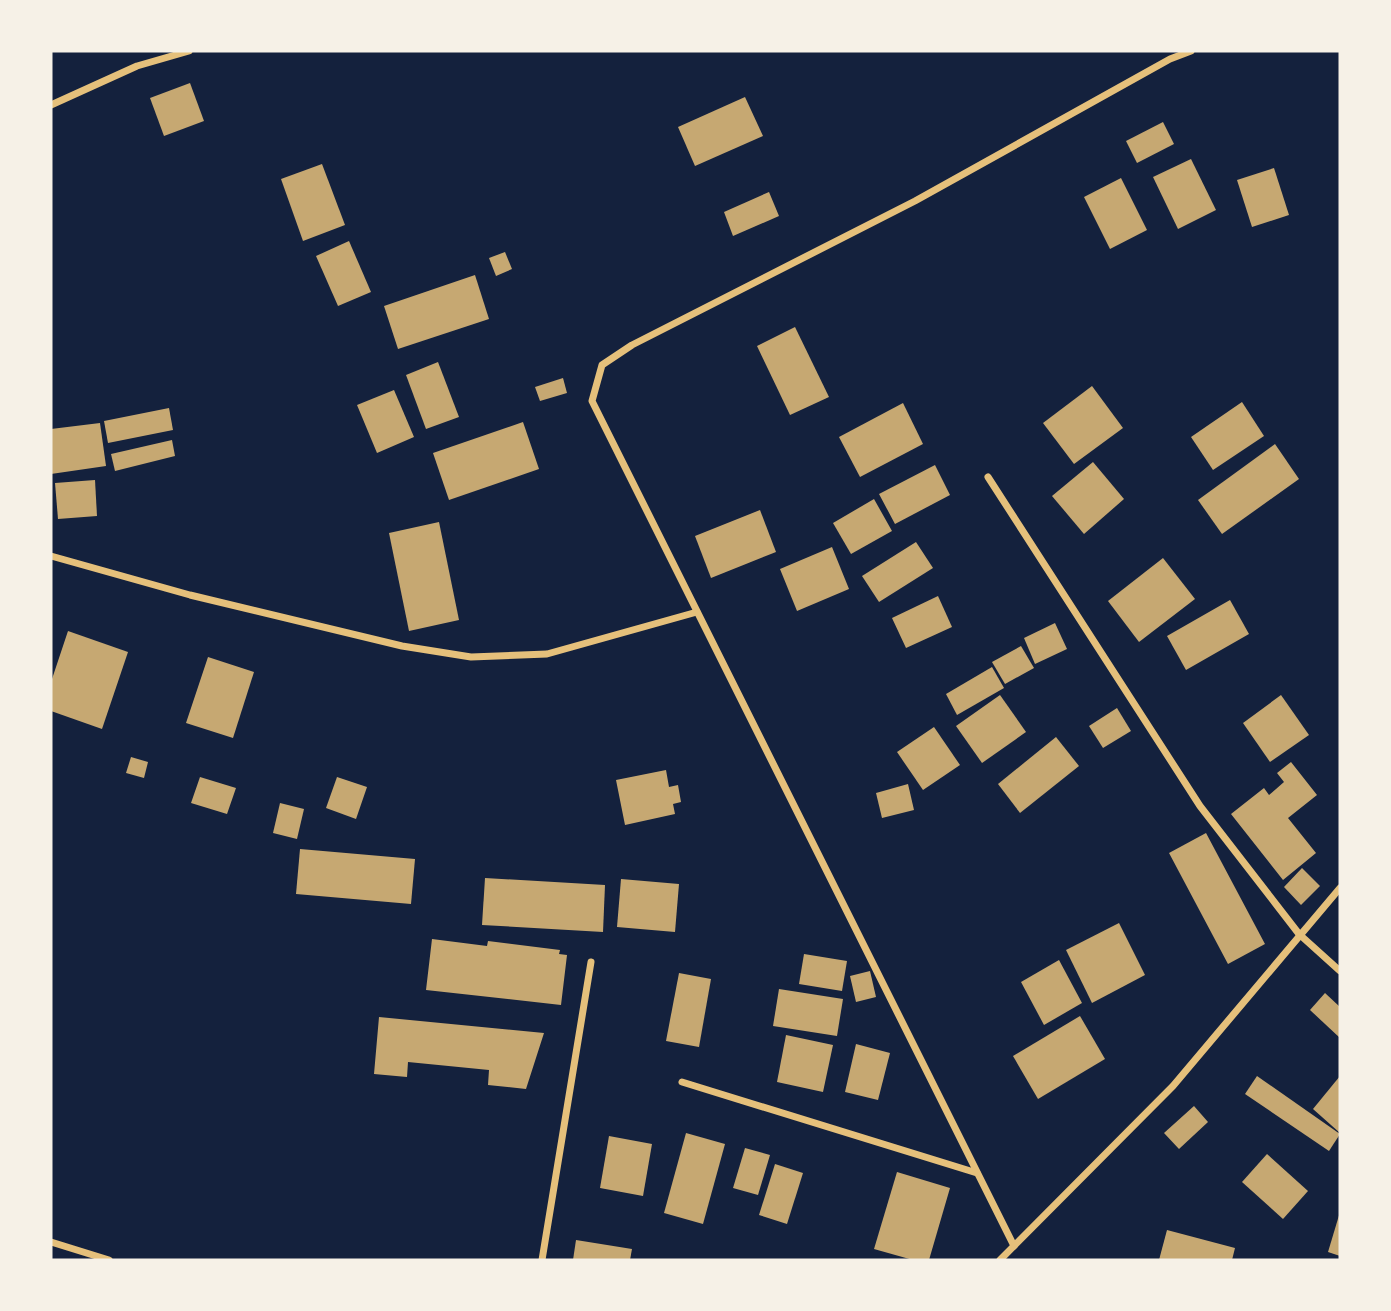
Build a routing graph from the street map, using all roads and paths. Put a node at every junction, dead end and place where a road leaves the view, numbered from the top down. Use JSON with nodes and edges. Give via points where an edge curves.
{"nodes":[{"id":1,"x":188,"y":51,"type":"edge"},
{"id":2,"x":1191,"y":51,"type":"edge"},
{"id":3,"x":51,"y":105,"type":"edge"},
{"id":4,"x":988,"y":477,"type":"dead end"},
{"id":5,"x":51,"y":556,"type":"edge"},
{"id":6,"x":697,"y":612,"type":"junction"},
{"id":7,"x":1340,"y":888,"type":"edge"},
{"id":8,"x":1299,"y":934,"type":"junction"},
{"id":9,"x":591,"y":962,"type":"dead end"},
{"id":10,"x":1340,"y":971,"type":"edge"},
{"id":11,"x":682,"y":1082,"type":"dead end"},
{"id":12,"x":977,"y":1173,"type":"junction"},
{"id":13,"x":51,"y":1242,"type":"edge"},
{"id":14,"x":1014,"y":1246,"type":"junction"},
{"id":15,"x":109,"y":1260,"type":"edge"},
{"id":16,"x":542,"y":1260,"type":"edge"},
{"id":17,"x":1000,"y":1260,"type":"edge"}],
"edges":[{"from":1,"to":3,"type":"street","via":[[137,66]]},
{"from":2,"to":6,"type":"street","via":[[915,201],[632,345],[602,365],[592,401]]},
{"from":4,"to":8,"type":"street","via":[[1200,807]]},
{"from":5,"to":6,"type":"street","via":[[402,646],[471,657],[547,654]]},
{"from":6,"to":12,"type":"street"},
{"from":7,"to":8,"type":"street"},
{"from":8,"to":10,"type":"street"},
{"from":8,"to":14,"type":"street","via":[[1173,1086]]},
{"from":9,"to":16,"type":"street"},
{"from":11,"to":12,"type":"street"},
{"from":12,"to":14,"type":"street"},
{"from":13,"to":15,"type":"street"},
{"from":14,"to":17,"type":"street"}]}
